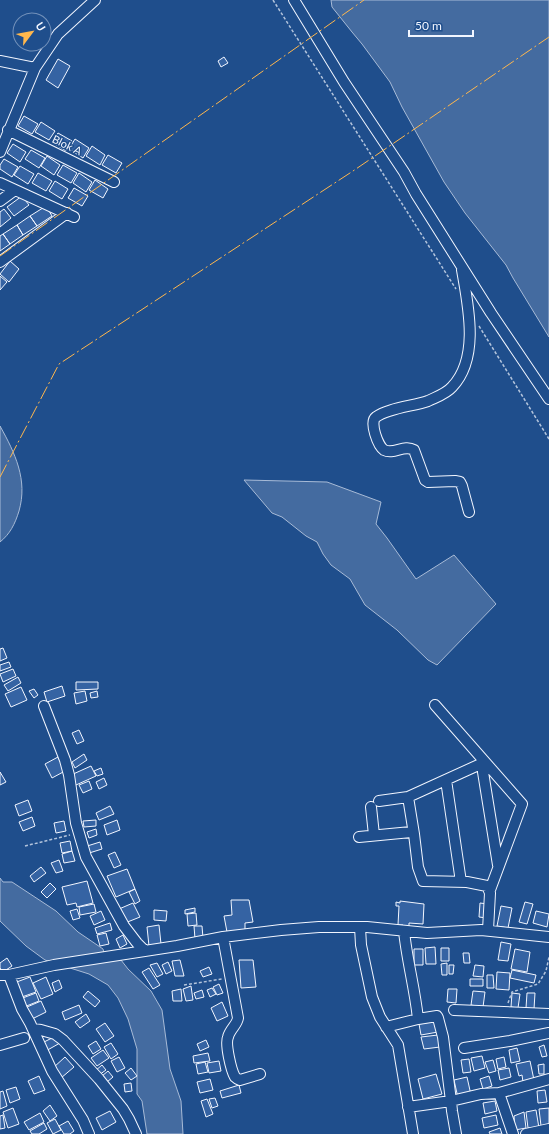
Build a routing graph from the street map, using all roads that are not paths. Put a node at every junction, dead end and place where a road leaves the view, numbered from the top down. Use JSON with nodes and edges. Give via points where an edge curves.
{"nodes":[{"id":1,"x":95,"y":0,"type":"edge"},
{"id":2,"x":294,"y":0,"type":"edge"},
{"id":3,"x":0,"y":61,"type":"edge"},
{"id":4,"x":35,"y":68,"type":"junction"},
{"id":5,"x":8,"y":130,"type":"junction"},
{"id":6,"x":1,"y":145,"type":"edge"},
{"id":7,"x":114,"y":182,"type":"dead end"},
{"id":8,"x":0,"y":183,"type":"edge"},
{"id":9,"x":15,"y":190,"type":"junction"},
{"id":10,"x":0,"y":201,"type":"edge"},
{"id":11,"x":0,"y":262,"type":"edge"},
{"id":12,"x":462,"y":265,"type":"junction"},
{"id":13,"x":549,"y":399,"type":"edge"},
{"id":14,"x":469,"y":512,"type":"dead end"},
{"id":15,"x":435,"y":705,"type":"dead end"},
{"id":16,"x":44,"y":706,"type":"dead end"},
{"id":17,"x":485,"y":762,"type":"junction"},
{"id":18,"x":446,"y":780,"type":"junction"},
{"id":19,"x":408,"y":797,"type":"junction"},
{"id":20,"x":414,"y":834,"type":"junction"},
{"id":21,"x":374,"y":835,"type":"junction"},
{"id":22,"x":359,"y":837,"type":"dead end"},
{"id":23,"x":498,"y":867,"type":"junction"},
{"id":24,"x":461,"y":882,"type":"junction"},
{"id":25,"x":490,"y":890,"type":"junction"},
{"id":26,"x":360,"y":927,"type":"junction"},
{"id":27,"x":488,"y":930,"type":"junction"},
{"id":28,"x":404,"y":931,"type":"junction"},
{"id":29,"x":223,"y":937,"type":"junction"},
{"id":30,"x":549,"y":938,"type":"edge"},
{"id":31,"x":145,"y":951,"type":"junction"},
{"id":32,"x":5,"y":975,"type":"edge"},
{"id":33,"x":454,"y":1010,"type":"dead end"},
{"id":34,"x":549,"y":1014,"type":"edge"},
{"id":35,"x":418,"y":1019,"type":"junction"},
{"id":36,"x":386,"y":1027,"type":"junction"},
{"id":37,"x":33,"y":1030,"type":"junction"},
{"id":38,"x":549,"y":1033,"type":"edge"},
{"id":39,"x":24,"y":1038,"type":"dead end"},
{"id":40,"x":0,"y":1045,"type":"edge"},
{"id":41,"x":464,"y":1048,"type":"dead end"},
{"id":42,"x":260,"y":1074,"type":"dead end"},
{"id":43,"x":549,"y":1079,"type":"edge"},
{"id":44,"x":499,"y":1093,"type":"junction"},
{"id":45,"x":451,"y":1101,"type":"junction"},
{"id":46,"x":408,"y":1107,"type":"junction"},
{"id":47,"x":549,"y":1129,"type":"edge"},
{"id":48,"x":90,"y":1134,"type":"edge"},
{"id":49,"x":136,"y":1134,"type":"edge"},
{"id":50,"x":413,"y":1134,"type":"edge"},
{"id":51,"x":456,"y":1134,"type":"edge"},
{"id":52,"x":513,"y":1134,"type":"edge"},
{"id":53,"x":526,"y":1134,"type":"edge"}],
"edges":[{"from":1,"to":4,"type":"street","via":[[58,34]]},
{"from":2,"to":12,"type":"street"},
{"from":3,"to":4,"type":"street"},
{"from":4,"to":5,"type":"street"},
{"from":5,"to":6,"type":"street"},
{"from":5,"to":7,"type":"street","name":"Blok A"},
{"from":8,"to":9,"type":"street"},
{"from":9,"to":10,"type":"street"},
{"from":9,"to":11,"type":"street","via":[[70,215]]},
{"from":12,"to":13,"type":"street"},
{"from":12,"to":14,"type":"street","via":[[469,310],[469,340],[462,373],[452,388],[445,393],[385,413],[375,418],[373,428],[384,450],[414,450],[428,482],[460,482]]},
{"from":15,"to":17,"type":"street"},
{"from":16,"to":31,"type":"street","via":[[60,744],[69,775],[78,833],[86,857],[131,937]]},
{"from":17,"to":18,"type":"street"},
{"from":17,"to":23,"type":"street","via":[[483,772]]},
{"from":17,"to":23,"type":"street","via":[[522,804]]},
{"from":18,"to":19,"type":"street"},
{"from":18,"to":24,"type":"street"},
{"from":19,"to":20,"type":"street"},
{"from":19,"to":21,"type":"street","via":[[375,804]]},
{"from":20,"to":21,"type":"street","via":[[408,832]]},
{"from":20,"to":24,"type":"street","via":[[422,881]]},
{"from":21,"to":22,"type":"street"},
{"from":23,"to":25,"type":"street"},
{"from":24,"to":25,"type":"street","via":[[487,885]]},
{"from":25,"to":27,"type":"street"},
{"from":26,"to":28,"type":"street"},
{"from":26,"to":29,"type":"street","via":[[319,927]]},
{"from":26,"to":36,"type":"street","via":[[361,945],[372,997]]},
{"from":27,"to":28,"type":"street","via":[[427,933]]},
{"from":27,"to":30,"type":"street"},
{"from":28,"to":35,"type":"street"},
{"from":29,"to":31,"type":"street"},
{"from":29,"to":42,"type":"street","via":[[238,1018],[227,1041],[233,1072],[240,1080]]},
{"from":31,"to":32,"type":"street"},
{"from":32,"to":37,"type":"street"},
{"from":33,"to":34,"type":"street"},
{"from":35,"to":36,"type":"street"},
{"from":35,"to":45,"type":"street","via":[[437,1016],[438,1018]]},
{"from":36,"to":46,"type":"street","via":[[398,1045]]},
{"from":37,"to":48,"type":"street","via":[[52,1071]]},
{"from":37,"to":49,"type":"street","via":[[55,1034],[73,1050],[130,1118]]},
{"from":38,"to":41,"type":"street"},
{"from":39,"to":40,"type":"street"},
{"from":43,"to":44,"type":"street"},
{"from":44,"to":45,"type":"street"},
{"from":44,"to":52,"type":"street"},
{"from":45,"to":46,"type":"street"},
{"from":45,"to":51,"type":"street"},
{"from":46,"to":50,"type":"street"},
{"from":47,"to":53,"type":"street"}]}
